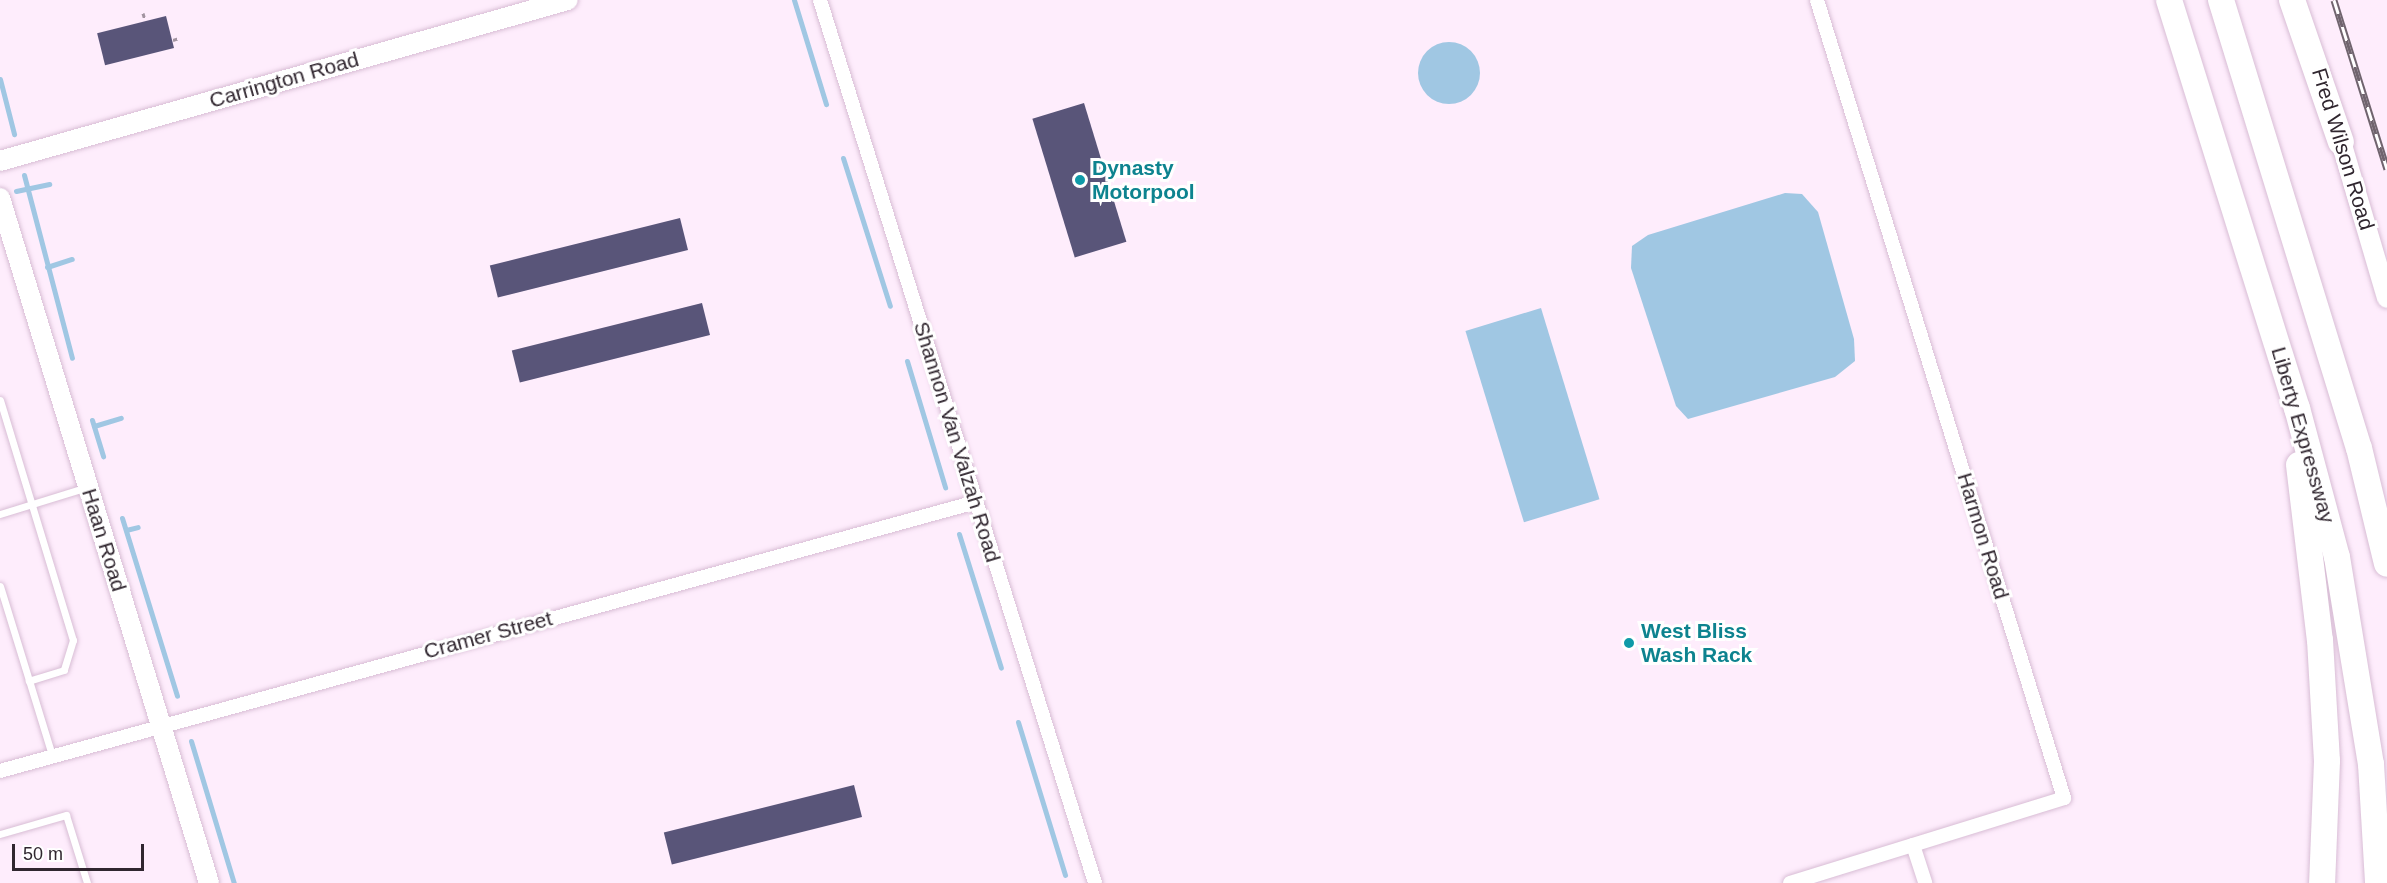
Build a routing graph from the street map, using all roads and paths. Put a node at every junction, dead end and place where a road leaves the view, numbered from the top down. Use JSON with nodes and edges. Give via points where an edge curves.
{"nodes":[{"id":1,"x":568,"y":0,"type":"edge"},
{"id":2,"x":820,"y":0,"type":"edge"},
{"id":3,"x":1817,"y":0,"type":"edge"},
{"id":4,"x":2169,"y":0,"type":"edge"},
{"id":5,"x":2221,"y":0,"type":"edge"},
{"id":6,"x":2292,"y":0,"type":"edge"},
{"id":7,"x":2298,"y":0,"type":"edge"},
{"id":8,"x":143,"y":13,"type":"dead end"},
{"id":9,"x":146,"y":20,"type":"dead end"},
{"id":10,"x":179,"y":38,"type":"dead end"},
{"id":11,"x":172,"y":40,"type":"dead end"},
{"id":12,"x":2341,"y":142,"type":"junction"},
{"id":13,"x":0,"y":161,"type":"edge"},
{"id":14,"x":0,"y":198,"type":"edge"},
{"id":15,"x":2387,"y":298,"type":"edge"},
{"id":16,"x":0,"y":400,"type":"edge"},
{"id":17,"x":2297,"y":408,"type":"junction"},
{"id":18,"x":87,"y":487,"type":"junction"},
{"id":19,"x":976,"y":502,"type":"junction"},
{"id":20,"x":32,"y":504,"type":"junction"},
{"id":21,"x":0,"y":514,"type":"edge"},
{"id":22,"x":2387,"y":564,"type":"edge"},
{"id":23,"x":0,"y":586,"type":"edge"},
{"id":24,"x":29,"y":681,"type":"junction"},
{"id":25,"x":160,"y":724,"type":"junction"},
{"id":26,"x":52,"y":755,"type":"junction"},
{"id":27,"x":0,"y":771,"type":"edge"},
{"id":28,"x":0,"y":834,"type":"edge"},
{"id":29,"x":1913,"y":845,"type":"junction"},
{"id":30,"x":87,"y":883,"type":"edge"},
{"id":31,"x":209,"y":883,"type":"edge"},
{"id":32,"x":1095,"y":883,"type":"edge"},
{"id":33,"x":1790,"y":883,"type":"edge"},
{"id":34,"x":1925,"y":883,"type":"edge"},
{"id":35,"x":2322,"y":883,"type":"edge"},
{"id":36,"x":2378,"y":883,"type":"edge"}],
"edges":[{"from":1,"to":13,"type":"street","name":"Carrington Road"},
{"from":2,"to":19,"type":"street","name":"Shannon Van Valzah Road"},
{"from":3,"to":29,"type":"street","name":"Harmon Road","via":[[2064,798]]},
{"from":4,"to":17,"type":"highway","name":"Liberty Expressway"},
{"from":5,"to":22,"type":"highway","via":[[2359,448]]},
{"from":6,"to":12,"type":"highway"},
{"from":7,"to":12,"type":"street","name":"Fred Wilson Road"},
{"from":8,"to":9,"type":"path"},
{"from":10,"to":11,"type":"path"},
{"from":12,"to":15,"type":"street","name":"Fred Wilson Road"},
{"from":14,"to":18,"type":"street","name":"Haan Road"},
{"from":16,"to":20,"type":"lane"},
{"from":17,"to":35,"type":"highway","via":[[2327,761]]},
{"from":17,"to":36,"type":"highway","name":"Liberty Expressway","via":[[2337,556],[2355,655],[2371,764]]},
{"from":18,"to":20,"type":"lane"},
{"from":18,"to":25,"type":"street","name":"Haan Road"},
{"from":19,"to":25,"type":"street","name":"Cramer Street"},
{"from":19,"to":32,"type":"street","name":"Shannon Van Valzah Road"},
{"from":20,"to":21,"type":"lane"},
{"from":20,"to":24,"type":"lane","via":[[73,640],[64,670]]},
{"from":23,"to":24,"type":"lane"},
{"from":24,"to":26,"type":"lane"},
{"from":25,"to":26,"type":"street","name":"Cramer Street"},
{"from":25,"to":31,"type":"street","name":"Haan Road"},
{"from":26,"to":27,"type":"street","name":"Cramer Street"},
{"from":28,"to":30,"type":"lane","via":[[66,815]]},
{"from":29,"to":33,"type":"street","name":"Harmon Road"},
{"from":29,"to":34,"type":"street"}]}
